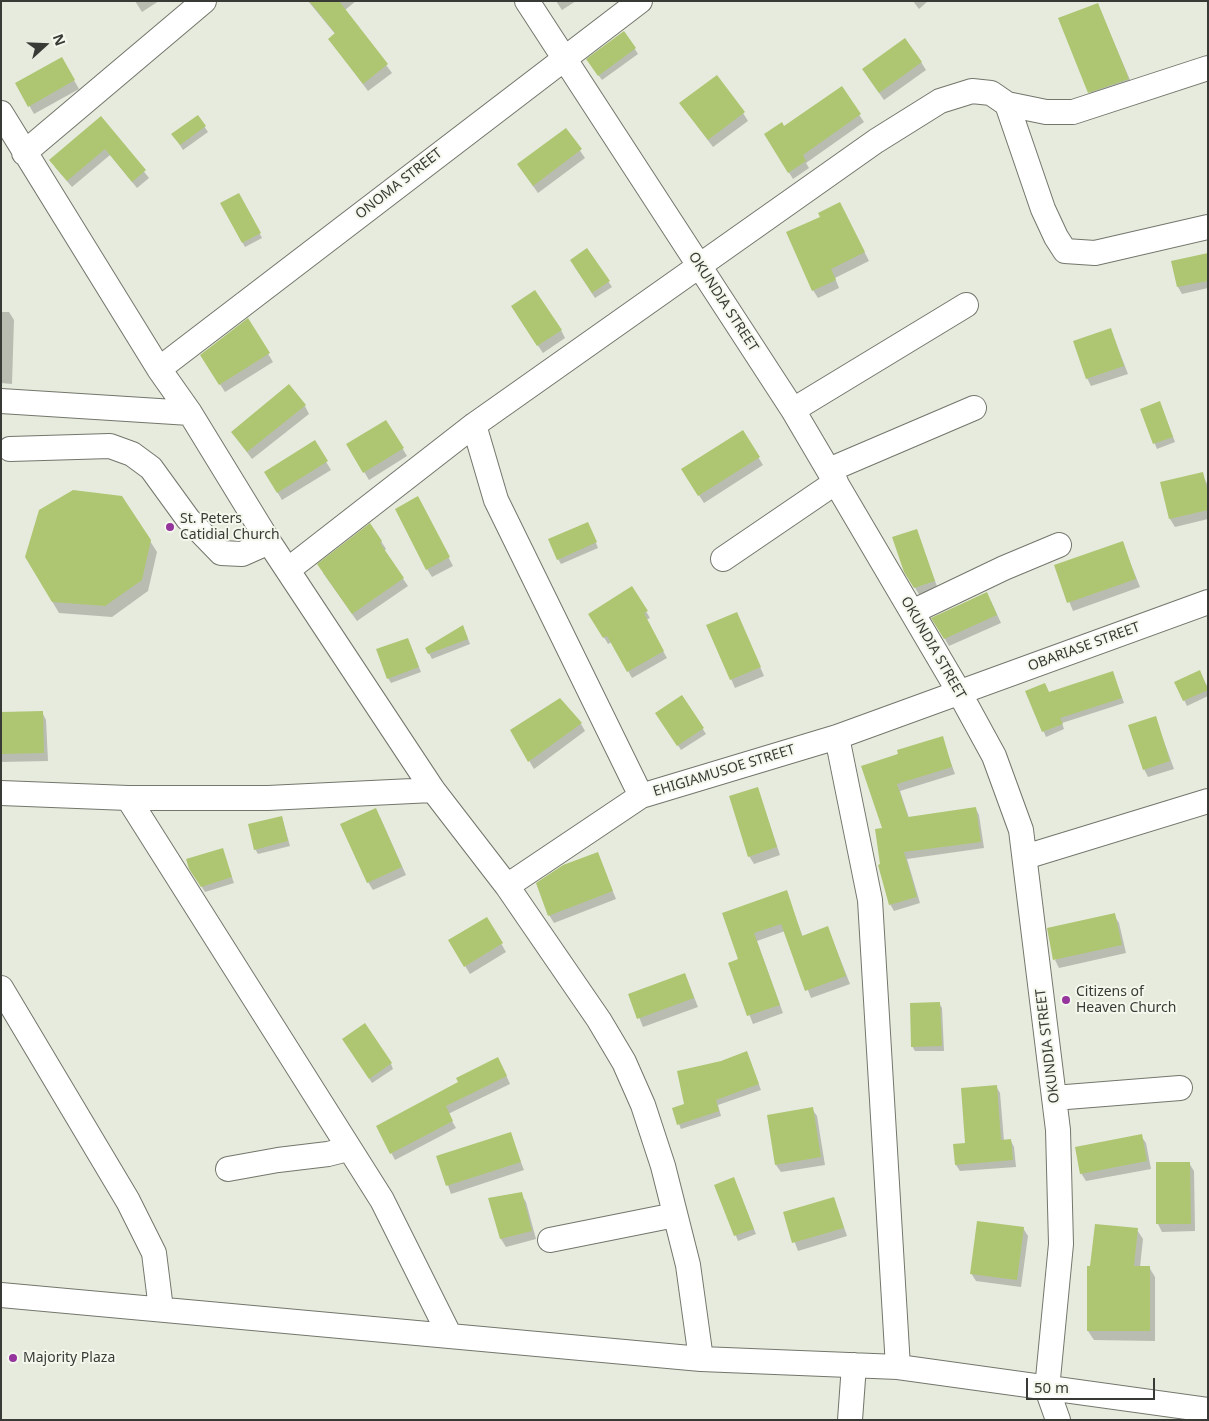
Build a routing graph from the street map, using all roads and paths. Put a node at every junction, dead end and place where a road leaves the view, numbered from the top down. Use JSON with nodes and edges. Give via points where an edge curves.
{"nodes":[{"id":1,"x":204,"y":1,"type":"edge"},
{"id":2,"x":527,"y":1,"type":"edge"},
{"id":3,"x":640,"y":1,"type":"edge"},
{"id":4,"x":564,"y":58,"type":"junction"},
{"id":5,"x":1208,"y":68,"type":"edge"},
{"id":6,"x":1007,"y":104,"type":"junction"},
{"id":7,"x":1,"y":113,"type":"edge"},
{"id":8,"x":24,"y":153,"type":"junction"},
{"id":9,"x":1208,"y":227,"type":"edge"},
{"id":10,"x":700,"y":266,"type":"junction"},
{"id":11,"x":966,"y":306,"type":"dead end"},
{"id":12,"x":158,"y":369,"type":"junction"},
{"id":13,"x":1,"y":401,"type":"edge"},
{"id":14,"x":974,"y":408,"type":"dead end"},
{"id":15,"x":794,"y":410,"type":"junction"},
{"id":16,"x":190,"y":413,"type":"junction"},
{"id":17,"x":474,"y":425,"type":"junction"},
{"id":18,"x":10,"y":449,"type":"dead end"},
{"id":19,"x":832,"y":476,"type":"junction"},
{"id":20,"x":269,"y":542,"type":"junction"},
{"id":21,"x":1059,"y":545,"type":"dead end"},
{"id":22,"x":723,"y":559,"type":"dead end"},
{"id":23,"x":288,"y":569,"type":"junction"},
{"id":24,"x":1208,"y":602,"type":"edge"},
{"id":25,"x":912,"y":612,"type":"junction"},
{"id":26,"x":960,"y":692,"type":"junction"},
{"id":27,"x":837,"y":737,"type":"junction"},
{"id":28,"x":433,"y":790,"type":"junction"},
{"id":29,"x":1,"y":793,"type":"edge"},
{"id":30,"x":641,"y":796,"type":"junction"},
{"id":31,"x":128,"y":798,"type":"junction"},
{"id":32,"x":1208,"y":802,"type":"edge"},
{"id":33,"x":1025,"y":857,"type":"junction"},
{"id":34,"x":507,"y":886,"type":"junction"},
{"id":35,"x":1,"y":988,"type":"edge"},
{"id":36,"x":1180,"y":1088,"type":"dead end"},
{"id":37,"x":1054,"y":1098,"type":"junction"},
{"id":38,"x":348,"y":1149,"type":"junction"},
{"id":39,"x":228,"y":1170,"type":"dead end"},
{"id":40,"x":676,"y":1215,"type":"junction"},
{"id":41,"x":550,"y":1240,"type":"dead end"},
{"id":42,"x":1,"y":1295,"type":"edge"},
{"id":43,"x":161,"y":1309,"type":"junction"},
{"id":44,"x":449,"y":1334,"type":"junction"},
{"id":45,"x":700,"y":1359,"type":"junction"},
{"id":46,"x":854,"y":1364,"type":"junction"},
{"id":47,"x":898,"y":1367,"type":"junction"},
{"id":48,"x":1047,"y":1389,"type":"junction"},
{"id":49,"x":1208,"y":1410,"type":"edge"},
{"id":50,"x":850,"y":1420,"type":"edge"},
{"id":51,"x":1058,"y":1420,"type":"edge"}],
"edges":[{"from":1,"to":8,"type":"street"},
{"from":2,"to":4,"type":"street","name":"OKUNDIA STREET"},
{"from":3,"to":4,"type":"street","name":"ONOMA STREET"},
{"from":4,"to":10,"type":"street","name":"OKUNDIA STREET"},
{"from":4,"to":12,"type":"street","name":"ONOMA STREET"},
{"from":5,"to":6,"type":"street","via":[[1073,112],[1046,112]]},
{"from":6,"to":9,"type":"street","via":[[1043,209],[1065,251],[1095,253]]},
{"from":6,"to":10,"type":"street","via":[[992,93],[972,91],[940,101],[876,141]]},
{"from":7,"to":8,"type":"street"},
{"from":8,"to":12,"type":"street"},
{"from":10,"to":15,"type":"street","name":"OKUNDIA STREET"},
{"from":10,"to":17,"type":"street"},
{"from":11,"to":15,"type":"street"},
{"from":12,"to":16,"type":"street"},
{"from":13,"to":16,"type":"street"},
{"from":14,"to":19,"type":"street"},
{"from":15,"to":19,"type":"street","name":"OKUNDIA STREET"},
{"from":16,"to":20,"type":"street"},
{"from":17,"to":23,"type":"street"},
{"from":17,"to":30,"type":"street","via":[[496,500]]},
{"from":18,"to":20,"type":"street","via":[[110,446],[132,454],[152,468],[188,519],[221,553],[242,554]]},
{"from":19,"to":22,"type":"street"},
{"from":19,"to":25,"type":"street","name":"OKUNDIA STREET"},
{"from":20,"to":23,"type":"street"},
{"from":21,"to":25,"type":"street"},
{"from":23,"to":28,"type":"street"},
{"from":24,"to":26,"type":"street","name":"OBARIASE STREET"},
{"from":25,"to":26,"type":"street","name":"OKUNDIA STREET"},
{"from":26,"to":27,"type":"street","name":"EHIGIAMUSOE STREET"},
{"from":26,"to":33,"type":"street","name":"OKUNDIA STREET","via":[[994,756],[1021,830]]},
{"from":27,"to":30,"type":"street","name":"EHIGIAMUSOE STREET"},
{"from":27,"to":47,"type":"street","via":[[870,900]]},
{"from":28,"to":31,"type":"street","via":[[268,798]]},
{"from":28,"to":34,"type":"street"},
{"from":29,"to":31,"type":"street"},
{"from":30,"to":34,"type":"street","name":"EHIGIAMUSOE STREET"},
{"from":31,"to":38,"type":"street"},
{"from":32,"to":33,"type":"street"},
{"from":33,"to":37,"type":"street","name":"OKUNDIA STREET"},
{"from":34,"to":40,"type":"street","via":[[624,1062],[643,1105]]},
{"from":35,"to":43,"type":"street","via":[[128,1201],[154,1253]]},
{"from":36,"to":37,"type":"street"},
{"from":37,"to":48,"type":"street","name":"OKUNDIA STREET","via":[[1061,1244]]},
{"from":38,"to":39,"type":"street"},
{"from":38,"to":44,"type":"street","via":[[382,1200]]},
{"from":40,"to":41,"type":"street"},
{"from":40,"to":45,"type":"street","via":[[688,1265]]},
{"from":42,"to":43,"type":"street"},
{"from":43,"to":44,"type":"street"},
{"from":44,"to":45,"type":"street"},
{"from":45,"to":46,"type":"street"},
{"from":46,"to":47,"type":"street"},
{"from":46,"to":50,"type":"street"},
{"from":47,"to":48,"type":"street"},
{"from":48,"to":49,"type":"street"},
{"from":48,"to":51,"type":"street"}]}
